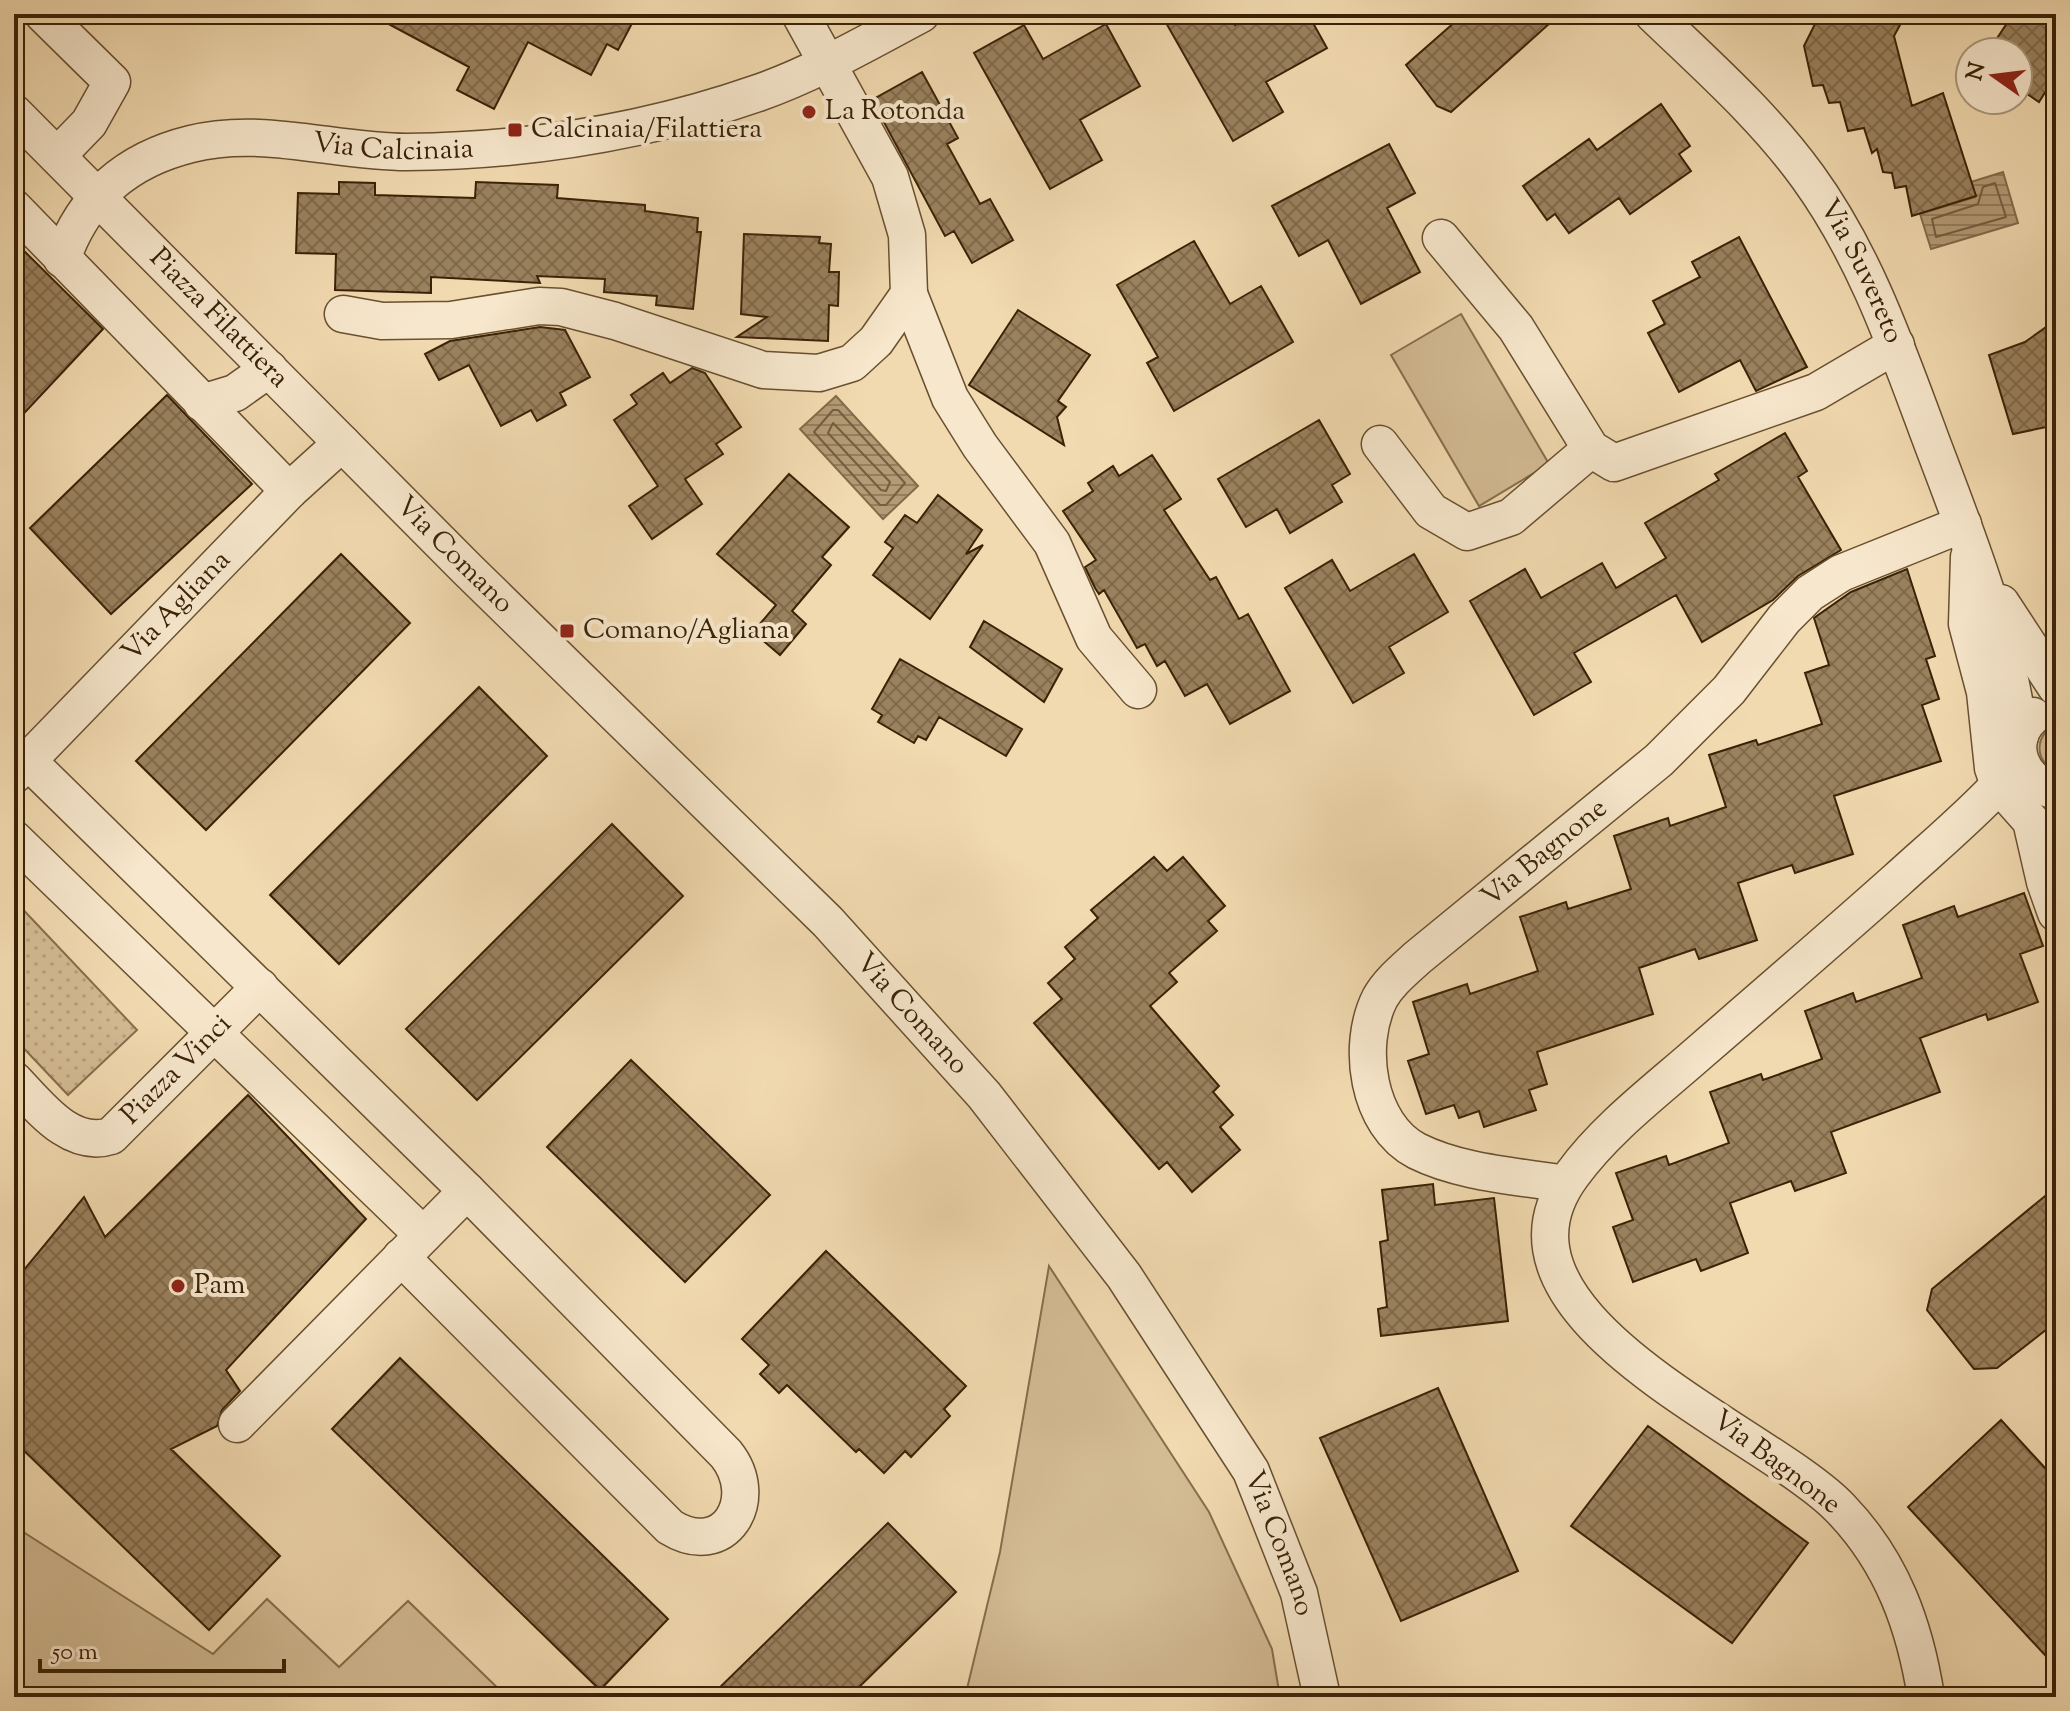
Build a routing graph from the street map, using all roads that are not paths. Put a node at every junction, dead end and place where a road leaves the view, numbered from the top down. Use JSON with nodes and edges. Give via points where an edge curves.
{"nodes":[{"id":1,"x":43,"y":14,"type":"edge"},
{"id":2,"x":800,"y":14,"type":"edge"},
{"id":3,"x":921,"y":14,"type":"edge"},
{"id":4,"x":1653,"y":14,"type":"edge"},
{"id":5,"x":829,"y":63,"type":"junction"},
{"id":6,"x":14,"y":113,"type":"edge"},
{"id":7,"x":58,"y":155,"type":"junction"},
{"id":8,"x":97,"y":194,"type":"junction"},
{"id":9,"x":14,"y":208,"type":"edge"},
{"id":10,"x":1441,"y":238,"type":"dead end"},
{"id":11,"x":62,"y":259,"type":"junction"},
{"id":12,"x":909,"y":294,"type":"junction"},
{"id":13,"x":343,"y":314,"type":"dead end"},
{"id":14,"x":1896,"y":345,"type":"junction"},
{"id":15,"x":269,"y":369,"type":"junction"},
{"id":16,"x":202,"y":403,"type":"junction"},
{"id":17,"x":342,"y":443,"type":"junction"},
{"id":18,"x":1380,"y":444,"type":"dead end"},
{"id":19,"x":1591,"y":449,"type":"junction"},
{"id":20,"x":289,"y":491,"type":"junction"},
{"id":21,"x":1967,"y":534,"type":"junction"},
{"id":22,"x":1985,"y":583,"type":"junction"},
{"id":23,"x":2018,"y":626,"type":"junction"},
{"id":24,"x":2056,"y":633,"type":"edge"},
{"id":25,"x":2056,"y":687,"type":"edge"},
{"id":26,"x":1138,"y":690,"type":"dead end"},
{"id":27,"x":2056,"y":705,"type":"edge"},
{"id":28,"x":2020,"y":736,"type":"junction"},
{"id":29,"x":21,"y":768,"type":"edge"},
{"id":30,"x":1999,"y":785,"type":"junction"},
{"id":31,"x":2052,"y":798,"type":"edge"},
{"id":32,"x":14,"y":839,"type":"edge"},
{"id":33,"x":2056,"y":913,"type":"edge"},
{"id":34,"x":260,"y":987,"type":"junction"},
{"id":35,"x":215,"y":1034,"type":"junction"},
{"id":36,"x":14,"y":1080,"type":"edge"},
{"id":37,"x":1565,"y":1184,"type":"junction"},
{"id":38,"x":467,"y":1191,"type":"junction"},
{"id":39,"x":412,"y":1246,"type":"junction"},
{"id":40,"x":237,"y":1424,"type":"dead end"},
{"id":41,"x":1322,"y":1697,"type":"edge"},
{"id":42,"x":1926,"y":1697,"type":"edge"}],
"edges":[{"from":1,"to":7,"type":"street","via":[[112,82],[89,123]]},
{"from":2,"to":5,"type":"street"},
{"from":3,"to":5,"type":"street","name":"Via Calcinaia"},
{"from":4,"to":14,"type":"street","name":"Via Suvereto","via":[[1761,120],[1808,177],[1853,248]]},
{"from":5,"to":8,"type":"street","name":"Via Calcinaia","via":[[757,93],[625,129],[554,142],[402,152],[245,138],[206,141],[153,156]]},
{"from":5,"to":12,"type":"street","via":[[897,196],[910,254]]},
{"from":6,"to":7,"type":"street","name":"Piazza Filattiera"},
{"from":7,"to":8,"type":"street","name":"Piazza Filattiera"},
{"from":8,"to":11,"type":"street"},
{"from":8,"to":15,"type":"street","name":"Piazza Filattiera"},
{"from":9,"to":11,"type":"street"},
{"from":10,"to":19,"type":"street","via":[[1516,328]]},
{"from":11,"to":16,"type":"street"},
{"from":12,"to":13,"type":"street","via":[[866,354],[838,369],[800,374],[745,366],[561,307],[436,321],[382,321]]},
{"from":12,"to":26,"type":"street","via":[[950,398],[1052,543],[1094,638]]},
{"from":14,"to":19,"type":"street","via":[[1816,392],[1614,463]]},
{"from":14,"to":21,"type":"street","name":"Via Suvereto"},
{"from":15,"to":16,"type":"street","via":[[235,393]]},
{"from":15,"to":17,"type":"street","name":"Piazza Filattiera"},
{"from":16,"to":20,"type":"street"},
{"from":17,"to":20,"type":"street","name":"Via Agliana"},
{"from":17,"to":41,"type":"street","name":"Via Comano","via":[[828,922],[984,1095],[1051,1180],[1132,1289],[1251,1471],[1299,1593]]},
{"from":18,"to":19,"type":"street","via":[[1431,511],[1467,532],[1511,517]]},
{"from":20,"to":29,"type":"street","name":"Via Agliana"},
{"from":21,"to":22,"type":"street","name":"Via Suvereto"},
{"from":21,"to":30,"type":"street","via":[[1967,624],[1985,692],[1989,748]]},
{"from":21,"to":37,"type":"street","name":"Via Bagnone","via":[[1841,573],[1810,593],[1729,690],[1659,760],[1417,958],[1384,993],[1372,1018],[1369,1069],[1380,1110],[1394,1133],[1415,1150],[1444,1161]]},
{"from":22,"to":23,"type":"street","name":"Via Suvereto"},
{"from":22,"to":28,"type":"street","name":"Via Suvereto","via":[[2009,664]]},
{"from":23,"to":24,"type":"street"},
{"from":23,"to":25,"type":"street","name":"Via Suvereto"},
{"from":27,"to":28,"type":"street","via":[[2039,711]]},
{"from":28,"to":31,"type":"street","name":"Via Suvereto","via":[[2024,770]]},
{"from":29,"to":34,"type":"street"},
{"from":30,"to":33,"type":"street","via":[[2031,821]]},
{"from":30,"to":37,"type":"street","name":"Via Bagnone","via":[[1647,1098]]},
{"from":32,"to":35,"type":"street"},
{"from":34,"to":35,"type":"street","name":"Piazza Vinci"},
{"from":34,"to":38,"type":"street"},
{"from":35,"to":36,"type":"street","name":"Piazza Vinci","via":[[116,1132],[100,1139],[79,1136],[58,1124]]},
{"from":35,"to":39,"type":"street"},
{"from":37,"to":42,"type":"street","name":"Via Bagnone","via":[[1552,1237],[1555,1263],[1570,1300],[1619,1350],[1841,1508],[1876,1551],[1900,1597]]},
{"from":38,"to":39,"type":"street"},
{"from":38,"to":39,"type":"street","via":[[732,1462],[742,1494],[729,1524],[702,1537],[670,1527]]},
{"from":39,"to":40,"type":"street"}]}
